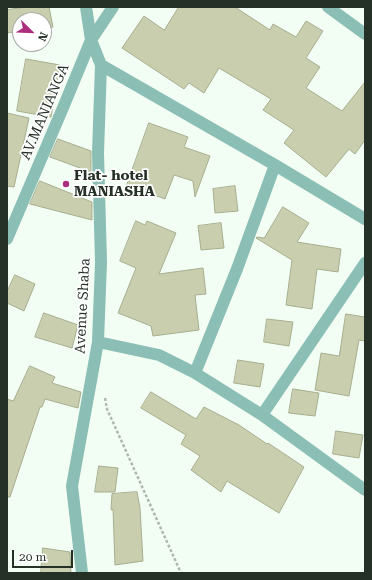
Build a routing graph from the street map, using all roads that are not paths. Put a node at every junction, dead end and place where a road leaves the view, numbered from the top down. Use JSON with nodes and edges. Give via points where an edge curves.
{"nodes":[{"id":1,"x":86,"y":7,"type":"edge"},
{"id":2,"x":113,"y":7,"type":"edge"},
{"id":3,"x":328,"y":7,"type":"edge"},
{"id":4,"x":365,"y":34,"type":"edge"},
{"id":5,"x":90,"y":40,"type":"junction"},
{"id":6,"x":101,"y":65,"type":"junction"},
{"id":7,"x":275,"y":164,"type":"junction"},
{"id":8,"x":365,"y":219,"type":"edge"},
{"id":9,"x":7,"y":239,"type":"edge"},
{"id":10,"x":365,"y":263,"type":"edge"},
{"id":11,"x":98,"y":342,"type":"junction"},
{"id":12,"x":195,"y":373,"type":"junction"},
{"id":13,"x":262,"y":415,"type":"junction"},
{"id":14,"x":363,"y":485,"type":"edge"},
{"id":15,"x":82,"y":573,"type":"edge"}],
"edges":[{"from":1,"to":5,"type":"street"},
{"from":2,"to":5,"type":"street"},
{"from":3,"to":4,"type":"street"},
{"from":5,"to":6,"type":"street","name":"Avenue Shaba"},
{"from":5,"to":9,"type":"street","name":"AV.MANIANGA","via":[[66,103]]},
{"from":6,"to":7,"type":"street"},
{"from":6,"to":11,"type":"street","name":"Avenue Shaba","via":[[98,153],[101,262]]},
{"from":7,"to":8,"type":"street"},
{"from":7,"to":12,"type":"street","via":[[237,269]]},
{"from":10,"to":13,"type":"street"},
{"from":11,"to":12,"type":"street","via":[[159,355]]},
{"from":11,"to":15,"type":"street","name":"Avenue Shaba","via":[[72,486]]},
{"from":12,"to":13,"type":"street"},
{"from":13,"to":14,"type":"street"}]}
